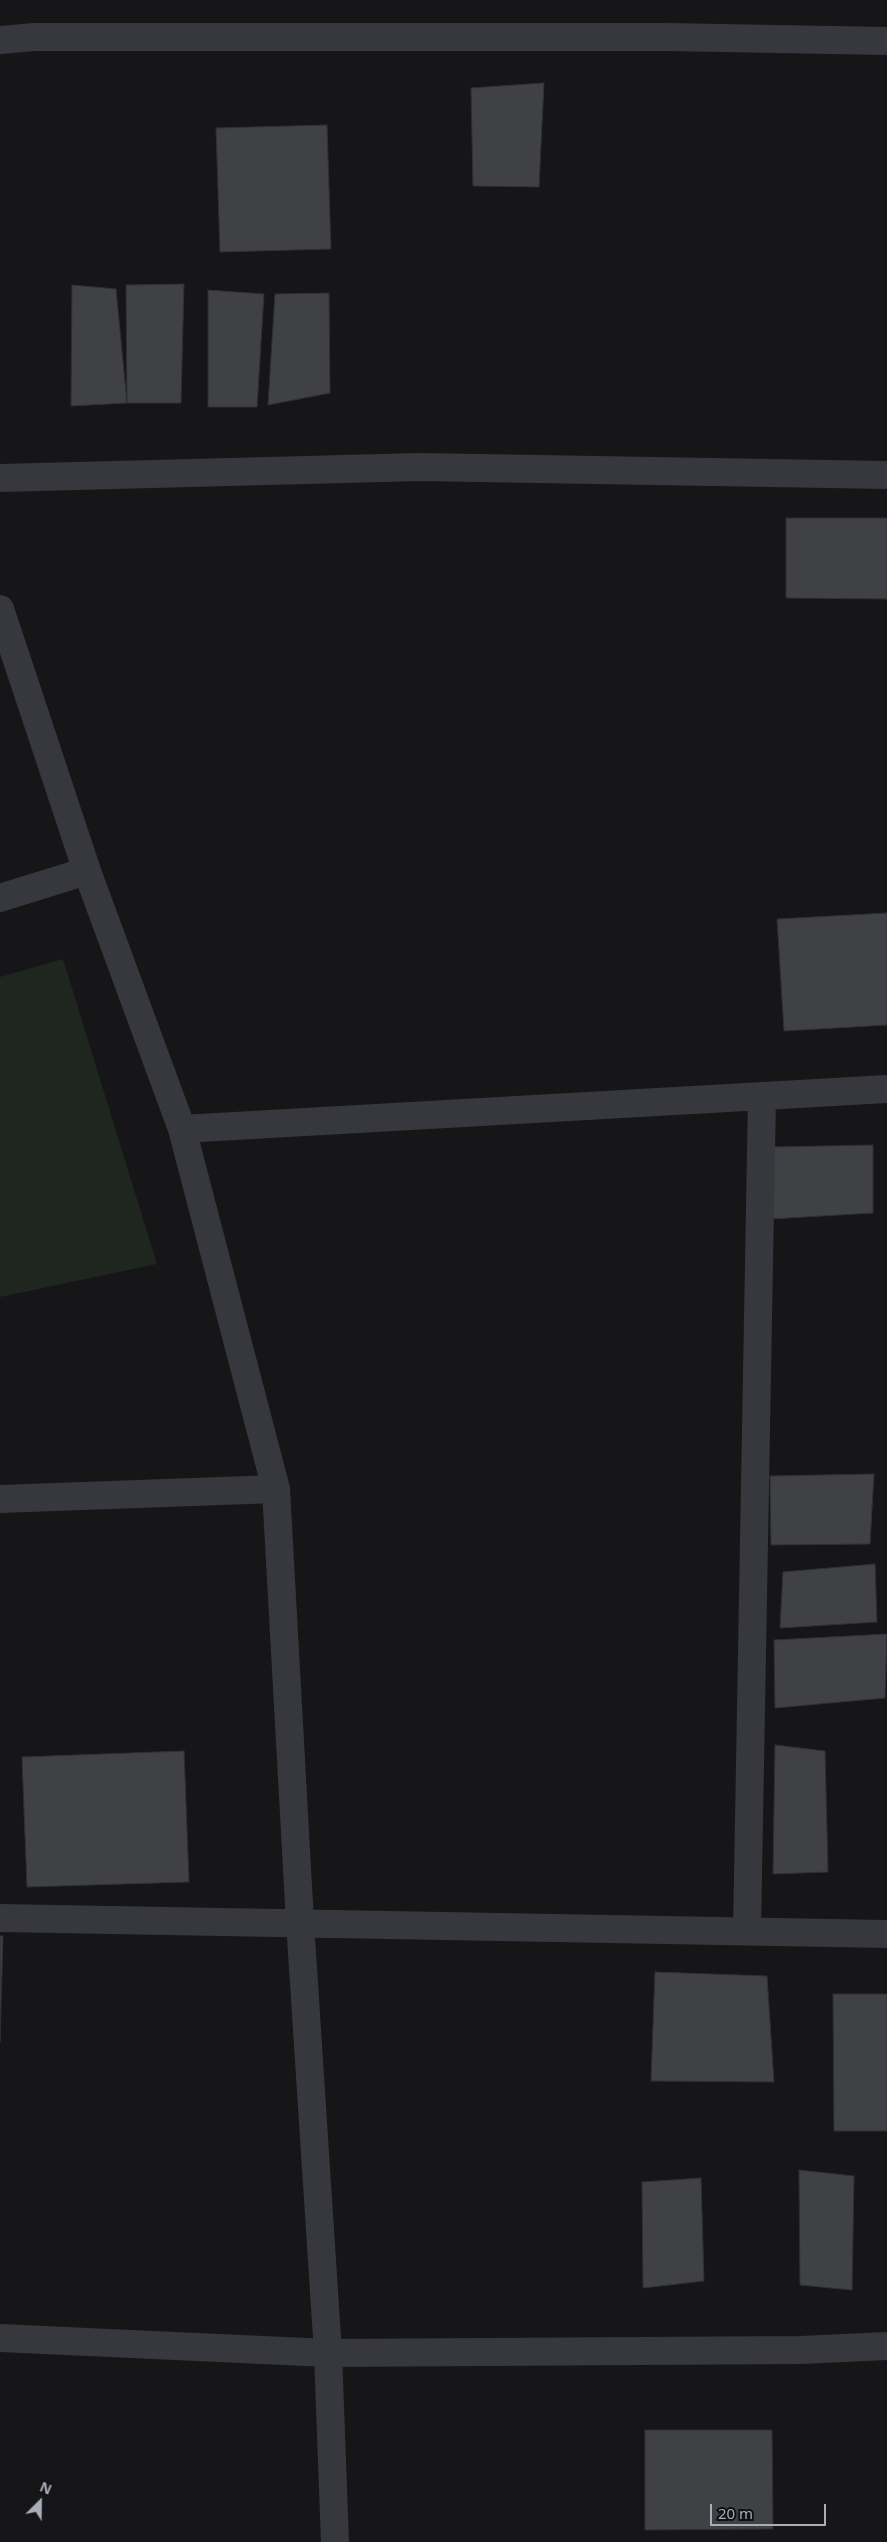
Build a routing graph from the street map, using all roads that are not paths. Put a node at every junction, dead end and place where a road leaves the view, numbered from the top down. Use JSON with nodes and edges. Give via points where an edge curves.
{"nodes":[{"id":1,"x":0,"y":40,"type":"edge"},
{"id":2,"x":887,"y":42,"type":"edge"},
{"id":3,"x":887,"y":475,"type":"edge"},
{"id":4,"x":0,"y":478,"type":"edge"},
{"id":5,"x":0,"y":609,"type":"edge"},
{"id":6,"x":87,"y":871,"type":"junction"},
{"id":7,"x":0,"y":898,"type":"edge"},
{"id":8,"x":887,"y":1089,"type":"edge"},
{"id":9,"x":762,"y":1096,"type":"junction"},
{"id":10,"x":182,"y":1129,"type":"junction"},
{"id":11,"x":276,"y":1489,"type":"junction"},
{"id":12,"x":0,"y":1499,"type":"edge"},
{"id":13,"x":0,"y":1918,"type":"edge"},
{"id":14,"x":300,"y":1922,"type":"junction"},
{"id":15,"x":747,"y":1931,"type":"junction"},
{"id":16,"x":887,"y":1934,"type":"edge"},
{"id":17,"x":0,"y":2338,"type":"edge"},
{"id":18,"x":887,"y":2346,"type":"edge"},
{"id":19,"x":328,"y":2353,"type":"junction"},
{"id":20,"x":335,"y":2542,"type":"edge"}],
"edges":[{"from":1,"to":2,"type":"street","via":[[34,37],[666,37]]},
{"from":3,"to":4,"type":"street","via":[[420,467]]},
{"from":5,"to":6,"type":"street"},
{"from":6,"to":7,"type":"street"},
{"from":6,"to":10,"type":"street"},
{"from":8,"to":9,"type":"street"},
{"from":9,"to":10,"type":"street"},
{"from":9,"to":15,"type":"street"},
{"from":10,"to":11,"type":"street"},
{"from":11,"to":12,"type":"street"},
{"from":11,"to":14,"type":"street"},
{"from":13,"to":14,"type":"street"},
{"from":14,"to":15,"type":"street"},
{"from":14,"to":19,"type":"street"},
{"from":15,"to":16,"type":"street"},
{"from":17,"to":19,"type":"street"},
{"from":18,"to":19,"type":"street","via":[[791,2350]]},
{"from":19,"to":20,"type":"street"}]}
